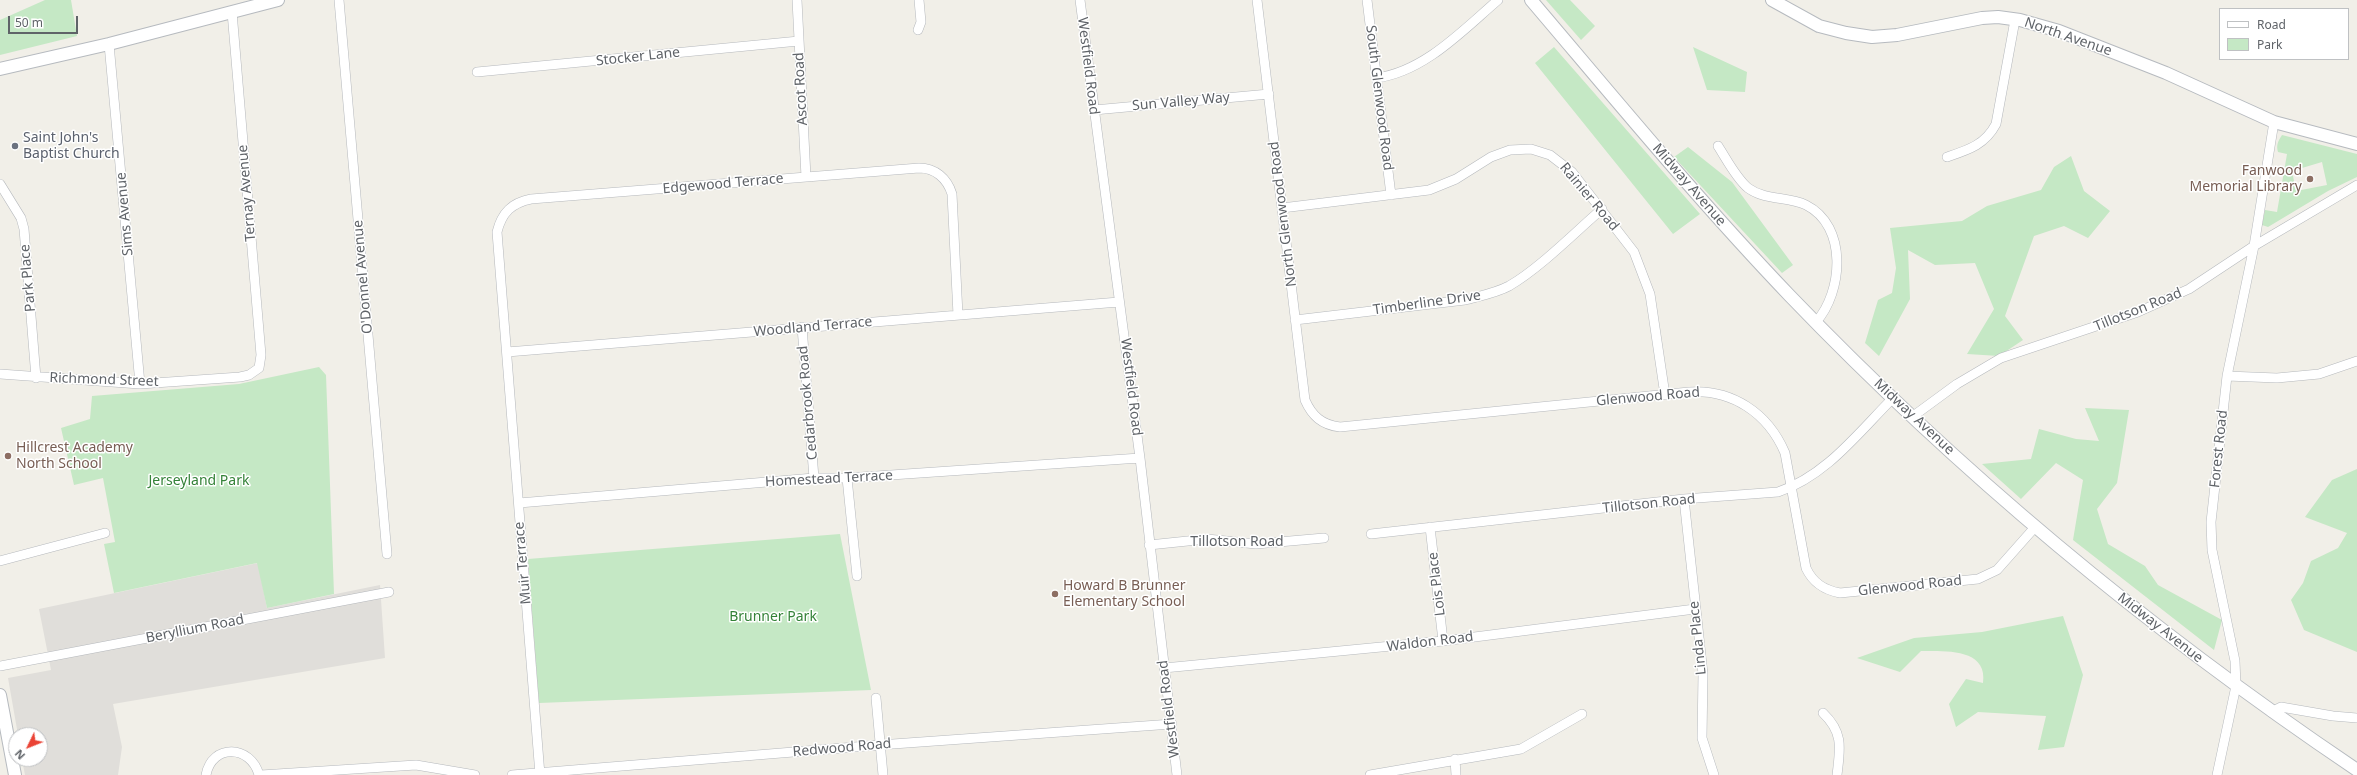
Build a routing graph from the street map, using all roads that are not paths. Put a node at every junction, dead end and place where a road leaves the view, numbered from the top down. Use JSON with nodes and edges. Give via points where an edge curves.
{"nodes":[{"id":1,"x":278,"y":0,"type":"edge"},
{"id":2,"x":339,"y":0,"type":"edge"},
{"id":3,"x":797,"y":0,"type":"edge"},
{"id":4,"x":919,"y":0,"type":"edge"},
{"id":5,"x":1080,"y":0,"type":"edge"},
{"id":6,"x":1257,"y":0,"type":"edge"},
{"id":7,"x":1367,"y":0,"type":"edge"},
{"id":8,"x":1498,"y":0,"type":"edge"},
{"id":9,"x":1531,"y":0,"type":"edge"},
{"id":10,"x":1772,"y":0,"type":"edge"},
{"id":11,"x":232,"y":12,"type":"junction"},
{"id":12,"x":2015,"y":20,"type":"junction"},
{"id":13,"x":918,"y":30,"type":"dead end"},
{"id":14,"x":799,"y":41,"type":"junction"},
{"id":15,"x":109,"y":44,"type":"junction"},
{"id":16,"x":0,"y":69,"type":"edge"},
{"id":17,"x":477,"y":72,"type":"dead end"},
{"id":18,"x":1376,"y":78,"type":"junction"},
{"id":19,"x":1269,"y":94,"type":"junction"},
{"id":20,"x":1094,"y":110,"type":"junction"},
{"id":21,"x":2274,"y":122,"type":"junction"},
{"id":22,"x":2357,"y":144,"type":"edge"},
{"id":23,"x":1718,"y":146,"type":"dead end"},
{"id":24,"x":1947,"y":157,"type":"dead end"},
{"id":25,"x":806,"y":178,"type":"junction"},
{"id":26,"x":0,"y":184,"type":"edge"},
{"id":27,"x":2357,"y":185,"type":"edge"},
{"id":28,"x":1391,"y":195,"type":"junction"},
{"id":29,"x":1282,"y":208,"type":"junction"},
{"id":30,"x":1602,"y":209,"type":"junction"},
{"id":31,"x":2254,"y":246,"type":"junction"},
{"id":32,"x":1119,"y":302,"type":"junction"},
{"id":33,"x":958,"y":315,"type":"junction"},
{"id":34,"x":1295,"y":320,"type":"junction"},
{"id":35,"x":1816,"y":322,"type":"junction"},
{"id":36,"x":802,"y":328,"type":"junction"},
{"id":37,"x":507,"y":352,"type":"junction"},
{"id":38,"x":2357,"y":361,"type":"edge"},
{"id":39,"x":254,"y":372,"type":"joint"},
{"id":40,"x":0,"y":374,"type":"edge"},
{"id":41,"x":2227,"y":376,"type":"junction"},
{"id":42,"x":36,"y":378,"type":"junction"},
{"id":43,"x":140,"y":384,"type":"junction"},
{"id":44,"x":1665,"y":395,"type":"junction"},
{"id":45,"x":1893,"y":398,"type":"junction"},
{"id":46,"x":1912,"y":417,"type":"junction"},
{"id":47,"x":1322,"y":422,"type":"joint"},
{"id":48,"x":1140,"y":458,"type":"junction"},
{"id":49,"x":814,"y":478,"type":"junction"},
{"id":50,"x":847,"y":478,"type":"junction"},
{"id":51,"x":1791,"y":488,"type":"junction"},
{"id":52,"x":1684,"y":499,"type":"junction"},
{"id":53,"x":519,"y":503,"type":"junction"},
{"id":54,"x":2036,"y":526,"type":"junction"},
{"id":55,"x":1430,"y":527,"type":"junction"},
{"id":56,"x":105,"y":533,"type":"dead end"},
{"id":57,"x":1371,"y":534,"type":"dead end"},
{"id":58,"x":1324,"y":538,"type":"dead end"},
{"id":59,"x":1149,"y":546,"type":"junction"},
{"id":60,"x":387,"y":554,"type":"dead end"},
{"id":61,"x":0,"y":561,"type":"edge"},
{"id":62,"x":857,"y":576,"type":"dead end"},
{"id":63,"x":390,"y":592,"type":"dead end"},
{"id":64,"x":1695,"y":609,"type":"junction"},
{"id":65,"x":1443,"y":640,"type":"junction"},
{"id":66,"x":0,"y":666,"type":"edge"},
{"id":67,"x":1164,"y":668,"type":"junction"},
{"id":68,"x":2236,"y":686,"type":"junction"},
{"id":69,"x":0,"y":695,"type":"edge"},
{"id":70,"x":876,"y":698,"type":"dead end"},
{"id":71,"x":2271,"y":712,"type":"junction"},
{"id":72,"x":1823,"y":713,"type":"dead end"},
{"id":73,"x":1582,"y":714,"type":"dead end"},
{"id":74,"x":2357,"y":718,"type":"edge"},
{"id":75,"x":1172,"y":724,"type":"junction"},
{"id":76,"x":879,"y":744,"type":"junction"},
{"id":77,"x":1455,"y":760,"type":"junction"},
{"id":78,"x":2357,"y":770,"type":"edge"},
{"id":79,"x":540,"y":774,"type":"edge"},
{"id":80,"x":15,"y":775,"type":"edge"},
{"id":81,"x":206,"y":775,"type":"edge"},
{"id":82,"x":260,"y":775,"type":"edge"},
{"id":83,"x":475,"y":775,"type":"edge"},
{"id":84,"x":512,"y":775,"type":"edge"},
{"id":85,"x":883,"y":775,"type":"edge"},
{"id":86,"x":1177,"y":775,"type":"edge"},
{"id":87,"x":1370,"y":775,"type":"edge"},
{"id":88,"x":1456,"y":775,"type":"edge"},
{"id":89,"x":1714,"y":775,"type":"edge"},
{"id":90,"x":1837,"y":775,"type":"edge"},
{"id":91,"x":2217,"y":775,"type":"edge"}],
"edges":[{"from":1,"to":11,"type":"main road"},
{"from":2,"to":60,"type":"street","name":"O'Donnel Avenue"},
{"from":3,"to":14,"type":"street","name":"Ascot Road"},
{"from":4,"to":13,"type":"street","via":[[921,22]]},
{"from":5,"to":20,"type":"street","name":"Westfield Road"},
{"from":6,"to":19,"type":"street","name":"North Glenwood Road"},
{"from":7,"to":18,"type":"street","name":"South Glenwood Road"},
{"from":8,"to":18,"type":"street","via":[[1434,52],[1405,69]]},
{"from":9,"to":35,"type":"main road","name":"Midway Avenue","via":[[1672,167]]},
{"from":10,"to":12,"type":"main road","name":"North Avenue","via":[[1818,26],[1872,37],[1897,35],[1982,18]]},
{"from":11,"to":15,"type":"main road"},
{"from":11,"to":39,"type":"street","name":"Ternay Avenue","via":[[261,355],[261,362]]},
{"from":12,"to":21,"type":"main road","name":"North Avenue","via":[[2066,34],[2166,74]]},
{"from":12,"to":24,"type":"street","via":[[1996,124],[1992,132],[1978,145]]},
{"from":14,"to":17,"type":"street","name":"Stocker Lane"},
{"from":14,"to":25,"type":"street","name":"Ascot Road"},
{"from":15,"to":16,"type":"main road"},
{"from":15,"to":43,"type":"street","name":"Sims Avenue"},
{"from":18,"to":28,"type":"street","name":"South Glenwood Road"},
{"from":19,"to":20,"type":"street","name":"Sun Valley Way"},
{"from":19,"to":29,"type":"street","name":"North Glenwood Road"},
{"from":20,"to":32,"type":"street","name":"Westfield Road"},
{"from":21,"to":22,"type":"main road","name":"North Avenue"},
{"from":21,"to":31,"type":"street","name":"Forest Road"},
{"from":23,"to":35,"type":"street","via":[[1748,188],[1769,198],[1794,200],[1807,205],[1830,229],[1835,241],[1836,267],[1830,301]]},
{"from":25,"to":33,"type":"street","name":"Edgewood Terrace","via":[[923,168],[943,177],[952,194]]},
{"from":25,"to":37,"type":"street","name":"Edgewood Terrace","via":[[531,199],[514,205],[503,215],[497,232]]},
{"from":26,"to":42,"type":"street","name":"Park Place","via":[[21,218],[24,229]]},
{"from":27,"to":31,"type":"street","name":"Tillotson Road"},
{"from":28,"to":29,"type":"street","name":"Rainier Road"},
{"from":28,"to":30,"type":"street","name":"Rainier Road","via":[[1414,193],[1443,185],[1503,152],[1531,150],[1550,155],[1562,162]]},
{"from":29,"to":34,"type":"street","name":"North Glenwood Road"},
{"from":30,"to":34,"type":"street","name":"Timberline Drive","via":[[1524,276],[1491,293],[1465,300]]},
{"from":30,"to":44,"type":"street","name":"Rainier Road","via":[[1634,252],[1650,294]]},
{"from":31,"to":41,"type":"street","name":"Forest Road"},
{"from":31,"to":46,"type":"street","name":"Tillotson Road","via":[[2189,289],[2163,302],[2107,324],[2002,358],[1957,384]]},
{"from":32,"to":33,"type":"street","name":"Woodland Terrace"},
{"from":32,"to":48,"type":"street","name":"Westfield Road"},
{"from":33,"to":36,"type":"street","name":"Woodland Terrace"},
{"from":34,"to":47,"type":"street","name":"North Glenwood Road","via":[[1305,400],[1314,416]]},
{"from":35,"to":45,"type":"main road","name":"Midway Avenue"},
{"from":36,"to":37,"type":"street","name":"Woodland Terrace"},
{"from":36,"to":49,"type":"street","name":"Cedarbrook Road"},
{"from":37,"to":53,"type":"street","name":"Muir Terrace"},
{"from":38,"to":41,"type":"street","via":[[2319,374],[2277,378]]},
{"from":39,"to":43,"type":"street","name":"Richmond Street","via":[[240,377]]},
{"from":40,"to":42,"type":"street","name":"Richmond Street"},
{"from":41,"to":68,"type":"street","name":"Forest Road","via":[[2211,529],[2212,550],[2235,661]]},
{"from":42,"to":43,"type":"street","name":"Richmond Street"},
{"from":44,"to":47,"type":"street","name":"Glenwood Road","via":[[1340,426]]},
{"from":44,"to":51,"type":"street","name":"Glenwood Road","via":[[1715,393],[1750,408],[1771,427],[1781,444]]},
{"from":45,"to":46,"type":"main road","name":"Midway Avenue"},
{"from":45,"to":51,"type":"street","name":"Tillotson Road","via":[[1826,465]]},
{"from":46,"to":54,"type":"main road","name":"Midway Avenue"},
{"from":48,"to":50,"type":"street","name":"Homestead Terrace"},
{"from":48,"to":59,"type":"street","name":"Westfield Road"},
{"from":49,"to":50,"type":"street","name":"Homestead Terrace"},
{"from":49,"to":53,"type":"street","name":"Homestead Terrace"},
{"from":50,"to":62,"type":"street"},
{"from":51,"to":52,"type":"street","name":"Tillotson Road","via":[[1767,495]]},
{"from":51,"to":54,"type":"street","name":"Glenwood Road","via":[[1809,575],[1822,588],[1840,593],[1978,578],[1997,570]]},
{"from":52,"to":55,"type":"street","name":"Tillotson Road"},
{"from":52,"to":64,"type":"street","name":"Linda Place"},
{"from":53,"to":79,"type":"street","name":"Muir Terrace"},
{"from":54,"to":68,"type":"main road","name":"Midway Avenue","via":[[2121,598]]},
{"from":55,"to":57,"type":"street","name":"Tillotson Road"},
{"from":55,"to":65,"type":"street","name":"Lois Place"},
{"from":56,"to":61,"type":"street"},
{"from":58,"to":59,"type":"street","name":"Tillotson Road","via":[[1256,544],[1207,540]]},
{"from":59,"to":67,"type":"street","name":"Westfield Road"},
{"from":63,"to":66,"type":"street","name":"Beryllium Road"},
{"from":64,"to":65,"type":"street","name":"Waldon Road"},
{"from":64,"to":89,"type":"street","name":"Linda Place","via":[[1702,674],[1702,738]]},
{"from":65,"to":67,"type":"street","name":"Waldon Road"},
{"from":67,"to":75,"type":"street","name":"Westfield Road"},
{"from":68,"to":71,"type":"main road","name":"Midway Avenue"},
{"from":68,"to":91,"type":"street","name":"Forest Road"},
{"from":69,"to":80,"type":"main road"},
{"from":70,"to":76,"type":"street"},
{"from":71,"to":74,"type":"street","via":[[2281,707]]},
{"from":71,"to":78,"type":"main road","name":"Midway Avenue"},
{"from":72,"to":90,"type":"street","via":[[1833,723],[1838,735],[1840,747]]},
{"from":73,"to":77,"type":"street","via":[[1521,749]]},
{"from":75,"to":76,"type":"street","name":"Redwood Road"},
{"from":75,"to":86,"type":"street","name":"Westfield Road"},
{"from":76,"to":79,"type":"street","name":"Redwood Road"},
{"from":76,"to":85,"type":"street"},
{"from":77,"to":87,"type":"street"},
{"from":77,"to":88,"type":"street"},
{"from":79,"to":84,"type":"street","name":"Redwood Road"},
{"from":81,"to":82,"type":"street","via":[[214,759],[232,752],[248,756]]},
{"from":82,"to":83,"type":"street","via":[[416,765]]}]}
